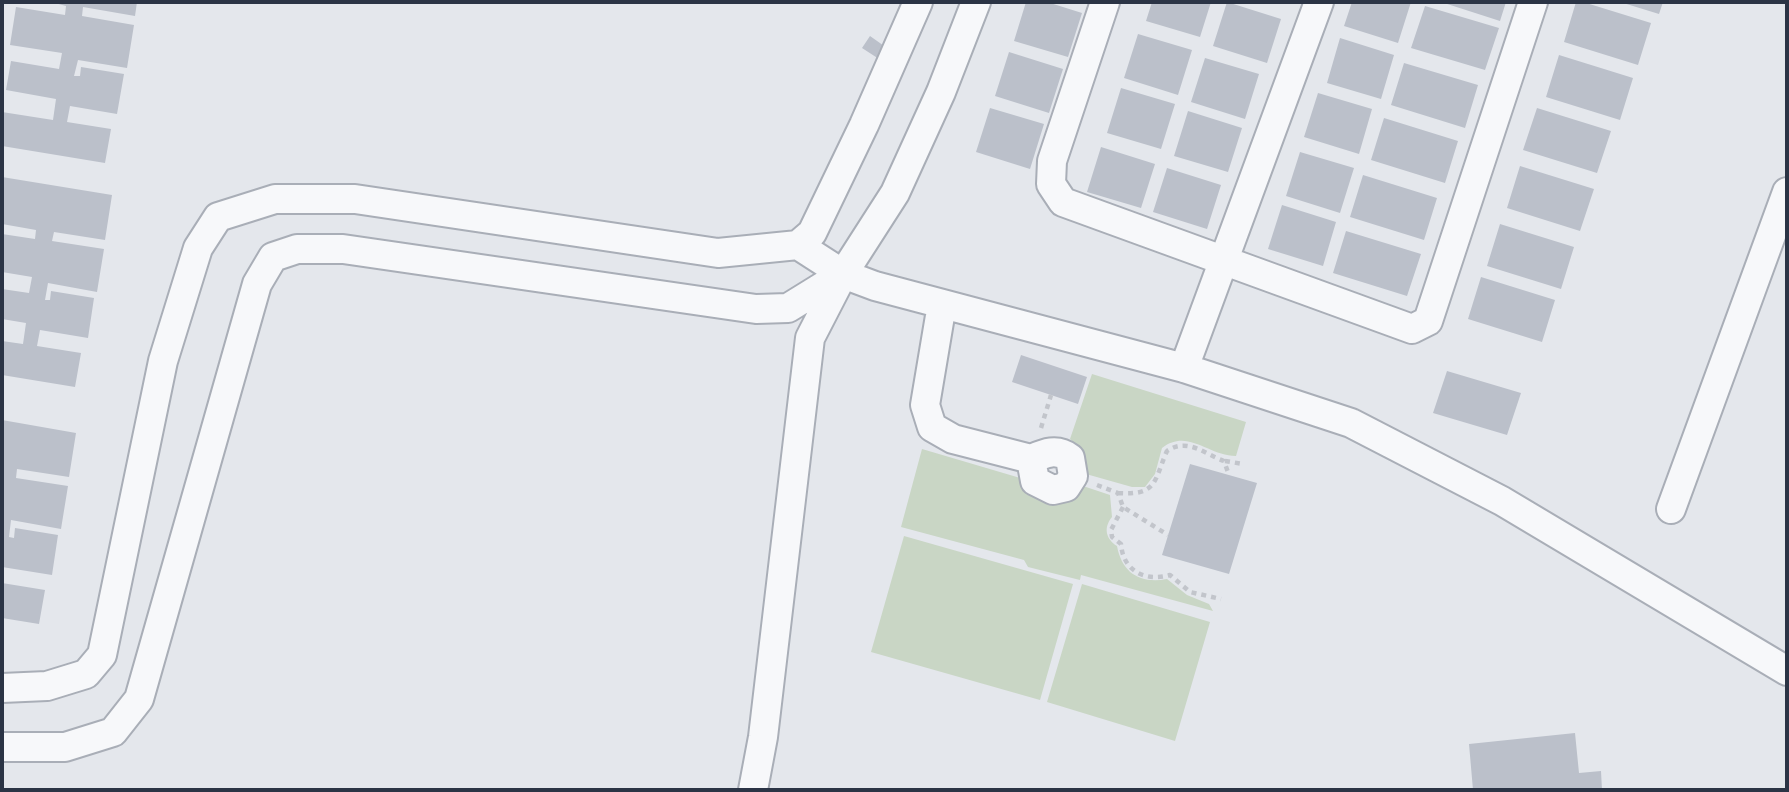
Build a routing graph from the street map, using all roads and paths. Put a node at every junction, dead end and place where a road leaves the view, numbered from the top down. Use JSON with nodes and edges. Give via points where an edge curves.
{"nodes":[{"id":1,"x":918,"y":2,"type":"edge"},
{"id":2,"x":976,"y":2,"type":"edge"},
{"id":3,"x":1105,"y":2,"type":"edge"},
{"id":4,"x":1319,"y":2,"type":"edge"},
{"id":5,"x":1533,"y":2,"type":"edge"},
{"id":6,"x":1787,"y":192,"type":"edge"},
{"id":7,"x":798,"y":245,"type":"junction"},
{"id":8,"x":1224,"y":260,"type":"junction"},
{"id":9,"x":843,"y":274,"type":"junction"},
{"id":10,"x":942,"y":304,"type":"junction"},
{"id":11,"x":1184,"y":368,"type":"junction"},
{"id":12,"x":1224,"y":461,"type":"junction"},
{"id":13,"x":1243,"y":464,"type":"dead end"},
{"id":14,"x":1229,"y":475,"type":"dead end"},
{"id":15,"x":1073,"y":476,"type":"joint"},
{"id":16,"x":1118,"y":493,"type":"junction"},
{"id":17,"x":1123,"y":507,"type":"junction"},
{"id":18,"x":1671,"y":509,"type":"dead end"},
{"id":19,"x":1168,"y":535,"type":"dead end"},
{"id":20,"x":1221,"y":599,"type":"dead end"},
{"id":21,"x":1787,"y":671,"type":"edge"},
{"id":22,"x":2,"y":688,"type":"edge"},
{"id":23,"x":2,"y":747,"type":"edge"},
{"id":24,"x":753,"y":790,"type":"edge"}],
"edges":[{"from":1,"to":7,"type":"street","via":[[812,233]]},
{"from":2,"to":9,"type":"street","via":[[895,192]]},
{"from":3,"to":8,"type":"street","via":[[1052,161],[1051,184],[1063,202]]},
{"from":4,"to":8,"type":"street"},
{"from":5,"to":8,"type":"street","via":[[1428,321],[1412,328]]},
{"from":6,"to":18,"type":"street"},
{"from":7,"to":9,"type":"street"},
{"from":7,"to":22,"type":"street","via":[[718,253],[355,198],[275,199],[218,218],[198,248],[163,361],[102,654],[86,674],[47,686]]},
{"from":8,"to":11,"type":"street"},
{"from":9,"to":10,"type":"street"},
{"from":9,"to":23,"type":"street","via":[[788,308],[756,309],[343,248],[297,249],[273,257],[257,285],[139,699],[113,732],[65,747]]},
{"from":9,"to":24,"type":"street","via":[[810,338]]},
{"from":10,"to":11,"type":"street"},
{"from":10,"to":15,"type":"street","via":[[925,405],[932,427],[953,439],[1031,459],[1046,452],[1062,452],[1070,458]]},
{"from":11,"to":21,"type":"street","via":[[1351,423],[1502,501]]},
{"from":12,"to":13,"type":"path"},
{"from":12,"to":14,"type":"path"},
{"from":12,"to":16,"type":"path","via":[[1191,445],[1172,447],[1146,489]]},
{"from":15,"to":16,"type":"path"},
{"from":16,"to":17,"type":"path"},
{"from":17,"to":19,"type":"path"},
{"from":17,"to":20,"type":"path","via":[[1112,537],[1121,544],[1124,560],[1133,571],[1156,578],[1170,575],[1189,592]]}]}
